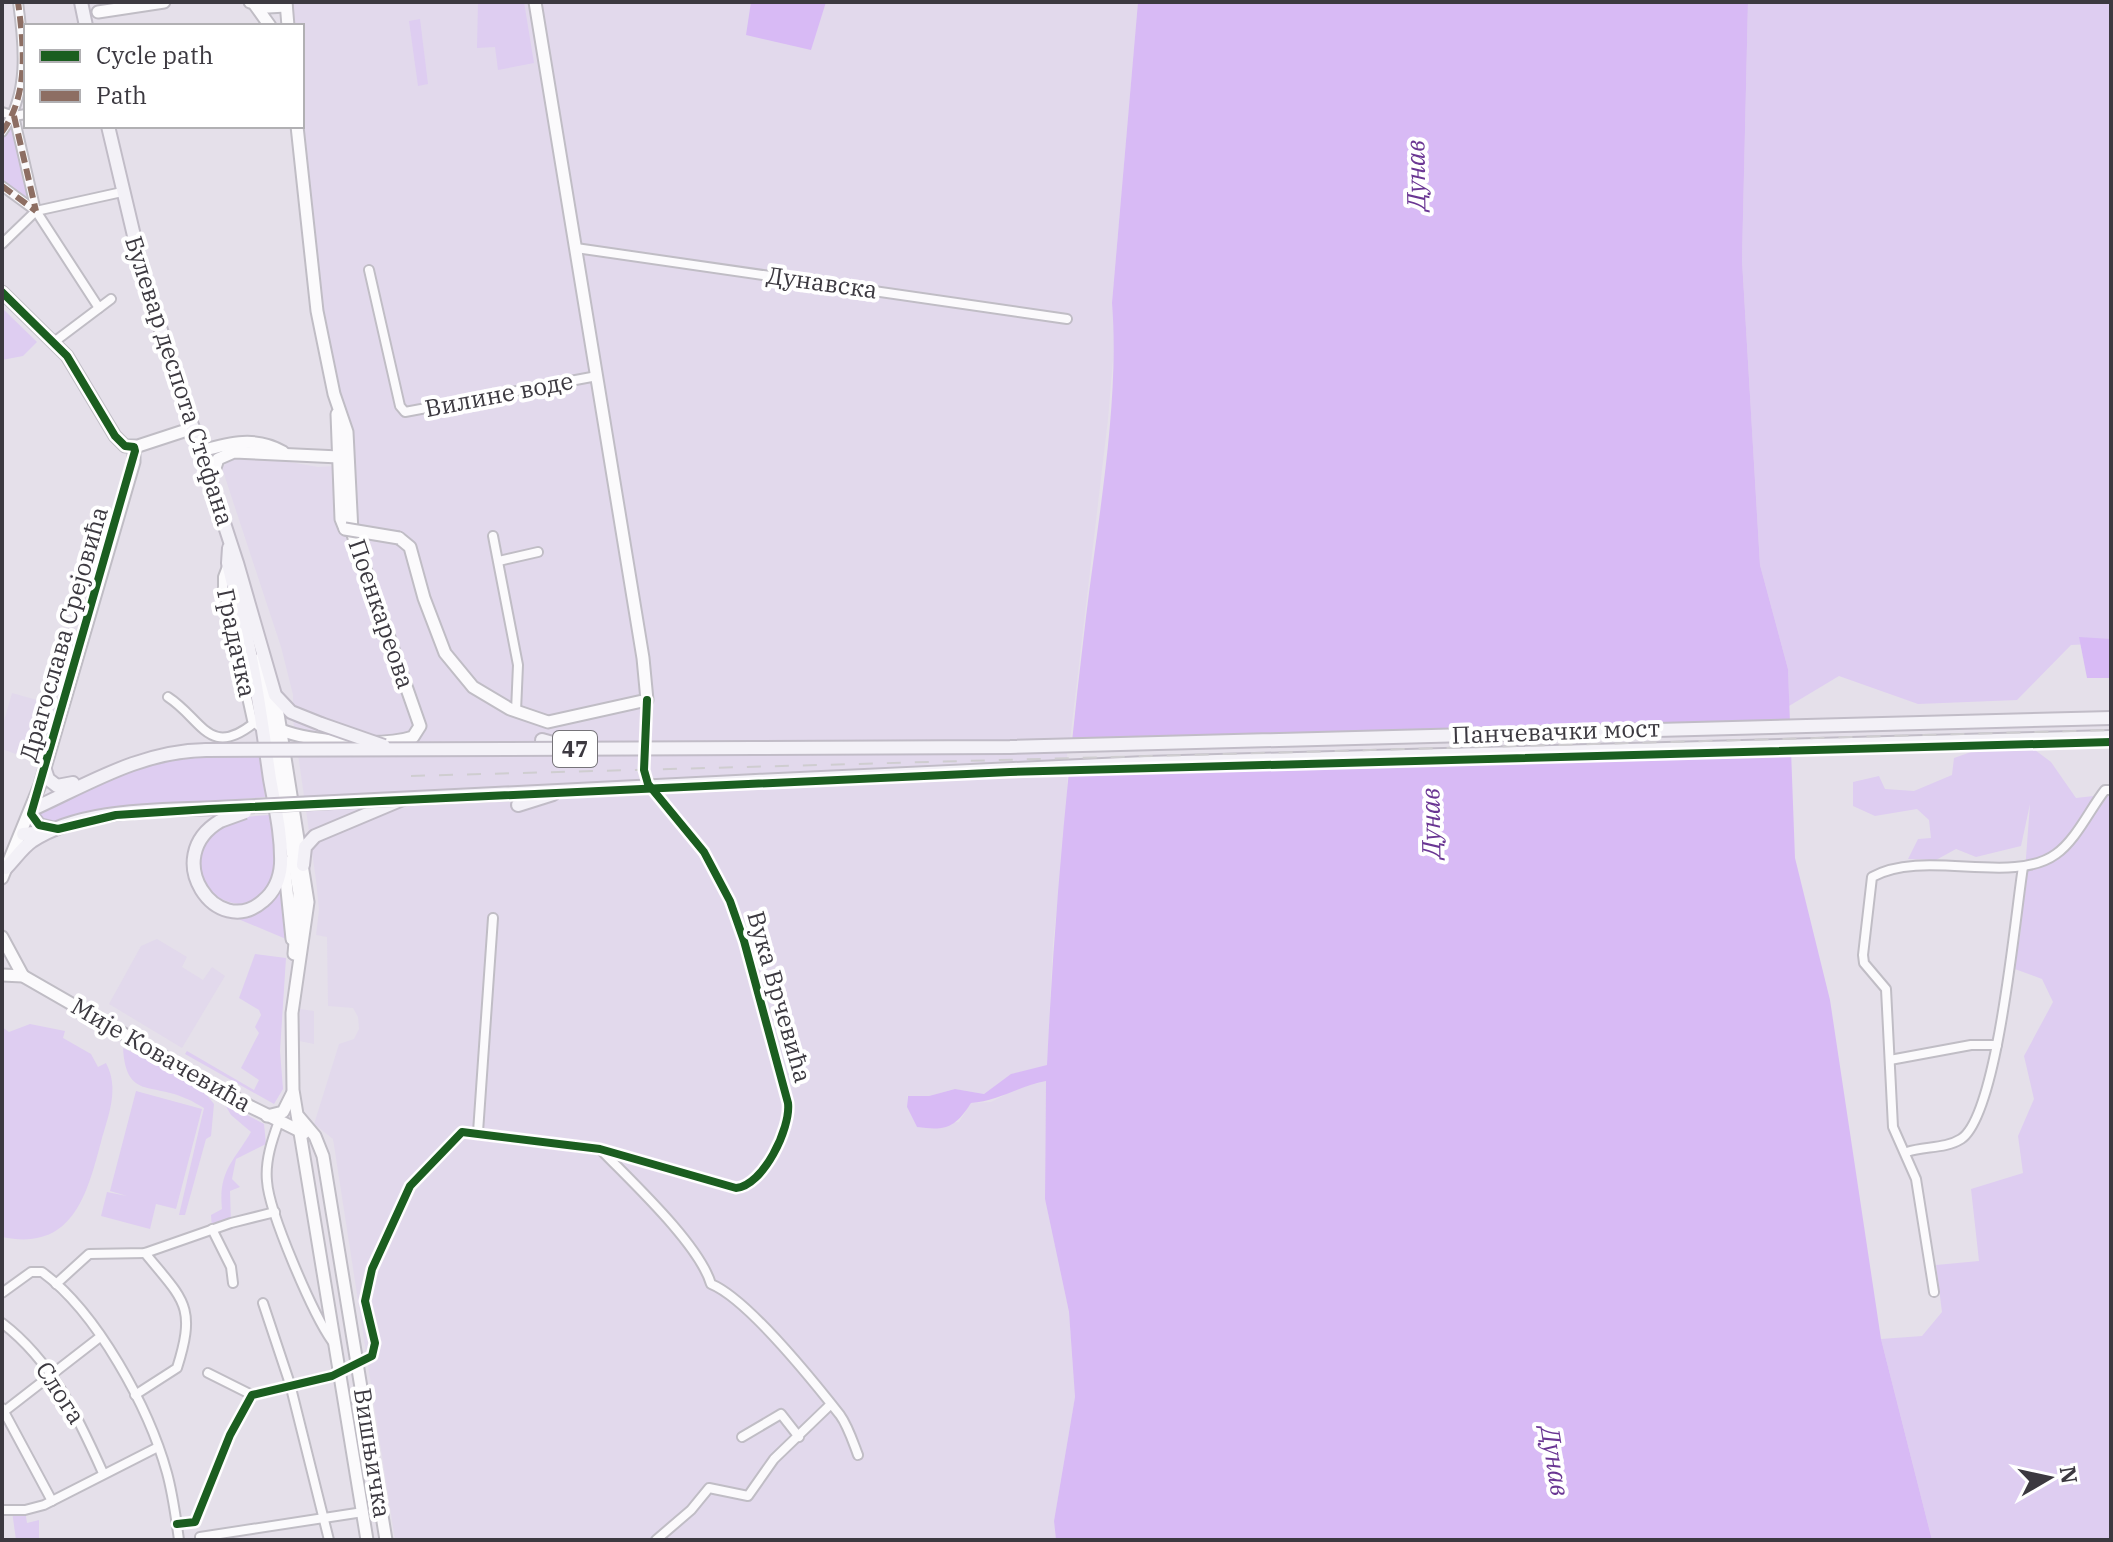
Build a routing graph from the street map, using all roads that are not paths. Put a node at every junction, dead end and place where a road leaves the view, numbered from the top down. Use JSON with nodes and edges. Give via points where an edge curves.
{"nodes":[{"id":1,"x":18,"y":2,"type":"edge"},
{"id":2,"x":81,"y":2,"type":"edge"},
{"id":3,"x":164,"y":2,"type":"edge"},
{"id":4,"x":535,"y":2,"type":"edge"},
{"id":5,"x":252,"y":4,"type":"edge"},
{"id":6,"x":286,"y":4,"type":"edge"},
{"id":7,"x":98,"y":12,"type":"dead end"},
{"id":8,"x":86,"y":24,"type":"edge"},
{"id":9,"x":268,"y":24,"type":"edge"},
{"id":10,"x":288,"y":24,"type":"edge"},
{"id":11,"x":2,"y":112,"type":"edge"},
{"id":12,"x":24,"y":114,"type":"edge"},
{"id":13,"x":14,"y":116,"type":"junction"},
{"id":14,"x":108,"y":128,"type":"edge"},
{"id":15,"x":297,"y":128,"type":"edge"},
{"id":16,"x":2,"y":132,"type":"edge"},
{"id":17,"x":2,"y":186,"type":"edge"},
{"id":18,"x":122,"y":192,"type":"junction"},
{"id":19,"x":36,"y":211,"type":"junction"},
{"id":20,"x":2,"y":244,"type":"edge"},
{"id":21,"x":576,"y":248,"type":"junction"},
{"id":22,"x":369,"y":270,"type":"dead end"},
{"id":23,"x":2,"y":292,"type":"edge"},
{"id":24,"x":111,"y":299,"type":"dead end"},
{"id":25,"x":99,"y":308,"type":"junction"},
{"id":26,"x":1067,"y":319,"type":"dead end"},
{"id":27,"x":54,"y":342,"type":"junction"},
{"id":28,"x":597,"y":376,"type":"junction"},
{"id":29,"x":336,"y":402,"type":"junction"},
{"id":30,"x":193,"y":428,"type":"junction"},
{"id":31,"x":134,"y":447,"type":"junction"},
{"id":32,"x":201,"y":451,"type":"junction"},
{"id":33,"x":286,"y":455,"type":"junction"},
{"id":34,"x":339,"y":457,"type":"junction"},
{"id":35,"x":211,"y":480,"type":"junction"},
{"id":36,"x":493,"y":536,"type":"dead end"},
{"id":37,"x":230,"y":541,"type":"junction"},
{"id":38,"x":538,"y":552,"type":"dead end"},
{"id":39,"x":499,"y":561,"type":"junction"},
{"id":40,"x":258,"y":635,"type":"junction"},
{"id":41,"x":275,"y":695,"type":"junction"},
{"id":42,"x":168,"y":697,"type":"dead end"},
{"id":43,"x":647,"y":700,"type":"junction"},
{"id":44,"x":516,"y":711,"type":"junction"},
{"id":45,"x":2107,"y":718,"type":"edge"},
{"id":46,"x":258,"y":727,"type":"junction"},
{"id":47,"x":281,"y":730,"type":"junction"},
{"id":48,"x":2107,"y":737,"type":"edge"},
{"id":49,"x":317,"y":738,"type":"junction"},
{"id":50,"x":542,"y":740,"type":"dead end"},
{"id":51,"x":282,"y":745,"type":"junction"},
{"id":52,"x":395,"y":749,"type":"junction"},
{"id":53,"x":574,"y":749,"type":"junction"},
{"id":54,"x":45,"y":770,"type":"junction"},
{"id":55,"x":84,"y":782,"type":"junction"},
{"id":56,"x":563,"y":790,"type":"junction"},
{"id":57,"x":2108,"y":790,"type":"edge"},
{"id":58,"x":404,"y":798,"type":"junction"},
{"id":59,"x":518,"y":805,"type":"dead end"},
{"id":60,"x":32,"y":812,"type":"junction"},
{"id":61,"x":218,"y":814,"type":"junction"},
{"id":62,"x":55,"y":830,"type":"junction"},
{"id":63,"x":23,"y":834,"type":"junction"},
{"id":64,"x":282,"y":848,"type":"junction"},
{"id":65,"x":303,"y":865,"type":"junction"},
{"id":66,"x":2023,"y":867,"type":"junction"},
{"id":67,"x":4,"y":873,"type":"edge"},
{"id":68,"x":493,"y":918,"type":"dead end"},
{"id":69,"x":3,"y":936,"type":"edge"},
{"id":70,"x":10,"y":955,"type":"junction"},
{"id":71,"x":293,"y":958,"type":"junction"},
{"id":72,"x":2,"y":973,"type":"edge"},
{"id":73,"x":23,"y":976,"type":"junction"},
{"id":74,"x":293,"y":995,"type":"junction"},
{"id":75,"x":1997,"y":1045,"type":"junction"},
{"id":76,"x":1890,"y":1060,"type":"junction"},
{"id":77,"x":293,"y":1090,"type":"junction"},
{"id":78,"x":297,"y":1113,"type":"junction"},
{"id":79,"x":273,"y":1118,"type":"junction"},
{"id":80,"x":300,"y":1131,"type":"junction"},
{"id":81,"x":478,"y":1132,"type":"junction"},
{"id":82,"x":319,"y":1143,"type":"junction"},
{"id":83,"x":600,"y":1149,"type":"junction"},
{"id":84,"x":1907,"y":1152,"type":"junction"},
{"id":85,"x":275,"y":1212,"type":"junction"},
{"id":86,"x":212,"y":1229,"type":"junction"},
{"id":87,"x":145,"y":1253,"type":"junction"},
{"id":88,"x":233,"y":1283,"type":"dead end"},
{"id":89,"x":56,"y":1284,"type":"junction"},
{"id":90,"x":1934,"y":1292,"type":"dead end"},
{"id":91,"x":2,"y":1293,"type":"edge"},
{"id":92,"x":263,"y":1303,"type":"dead end"},
{"id":93,"x":2,"y":1323,"type":"edge"},
{"id":94,"x":100,"y":1337,"type":"junction"},
{"id":95,"x":337,"y":1343,"type":"junction"},
{"id":96,"x":359,"y":1366,"type":"junction"},
{"id":97,"x":208,"y":1373,"type":"dead end"},
{"id":98,"x":342,"y":1373,"type":"junction"},
{"id":99,"x":52,"y":1376,"type":"junction"},
{"id":100,"x":290,"y":1384,"type":"junction"},
{"id":101,"x":135,"y":1395,"type":"junction"},
{"id":102,"x":252,"y":1395,"type":"junction"},
{"id":103,"x":830,"y":1405,"type":"junction"},
{"id":104,"x":3,"y":1411,"type":"edge"},
{"id":105,"x":742,"y":1437,"type":"dead end"},
{"id":106,"x":799,"y":1437,"type":"junction"},
{"id":107,"x":158,"y":1447,"type":"junction"},
{"id":108,"x":858,"y":1455,"type":"dead end"},
{"id":109,"x":103,"y":1473,"type":"junction"},
{"id":110,"x":52,"y":1501,"type":"junction"},
{"id":111,"x":2,"y":1510,"type":"edge"},
{"id":112,"x":363,"y":1512,"type":"junction"},
{"id":113,"x":325,"y":1517,"type":"junction"},
{"id":114,"x":195,"y":1522,"type":"junction"},
{"id":115,"x":177,"y":1524,"type":"junction"},
{"id":116,"x":201,"y":1538,"type":"edge"},
{"id":117,"x":179,"y":1540,"type":"edge"},
{"id":118,"x":329,"y":1540,"type":"edge"},
{"id":119,"x":367,"y":1540,"type":"edge"},
{"id":120,"x":386,"y":1540,"type":"edge"},
{"id":121,"x":656,"y":1540,"type":"edge"}],
"edges":[{"from":1,"to":13,"type":"street","via":[[22,80]]},
{"from":2,"to":8,"type":"main road"},
{"from":3,"to":7,"type":"main road"},
{"from":4,"to":21,"type":"main road"},
{"from":5,"to":6,"type":"main road"},
{"from":5,"to":9,"type":"main road"},
{"from":6,"to":10,"type":"main road"},
{"from":11,"to":13,"type":"street"},
{"from":12,"to":13,"type":"street"},
{"from":13,"to":16,"type":"street"},
{"from":13,"to":19,"type":"street"},
{"from":14,"to":18,"type":"main road","name":"Булевар деспота Стефана"},
{"from":15,"to":29,"type":"main road","name":"Поенкареова","via":[[311,272]]},
{"from":17,"to":19,"type":"street"},
{"from":18,"to":19,"type":"street"},
{"from":18,"to":30,"type":"main road","name":"Булевар деспота Стефана"},
{"from":19,"to":20,"type":"street"},
{"from":19,"to":25,"type":"street"},
{"from":21,"to":26,"type":"street","name":"Дунавска"},
{"from":21,"to":28,"type":"main road"},
{"from":22,"to":28,"type":"street","name":"Вилине воде","via":[[405,412]]},
{"from":23,"to":27,"type":"main road"},
{"from":24,"to":25,"type":"street"},
{"from":25,"to":27,"type":"street"},
{"from":27,"to":31,"type":"main road","via":[[115,437]]},
{"from":28,"to":43,"type":"main road"},
{"from":29,"to":34,"type":"main road","name":"Поенкареова"},
{"from":29,"to":49,"type":"main road","name":"Поенкареова","via":[[347,432],[352,532],[419,730],[402,739]]},
{"from":30,"to":31,"type":"main road"},
{"from":30,"to":32,"type":"main road","name":"Булевар деспота Стефана"},
{"from":31,"to":54,"type":"main road","name":"Драгослава Срејовића","via":[[130,478]]},
{"from":32,"to":33,"type":"main road","via":[[248,442],[265,443]]},
{"from":32,"to":35,"type":"main road","name":"Булевар деспота Стефана"},
{"from":33,"to":34,"type":"main road"},
{"from":33,"to":35,"type":"main road","via":[[227,453],[215,463]]},
{"from":34,"to":44,"type":"main road","name":"Поенкареова","bridge":true,"via":[[345,529],[399,538],[410,547],[450,663],[473,687]]},
{"from":35,"to":37,"type":"main road","name":"Булевар деспота Стефана"},
{"from":36,"to":39,"type":"street"},
{"from":37,"to":40,"type":"main road","name":"Булевар деспота Стефана"},
{"from":37,"to":46,"type":"main road","via":[[228,563],[246,634]]},
{"from":38,"to":39,"type":"street"},
{"from":39,"to":44,"type":"street","via":[[518,665]]},
{"from":40,"to":41,"type":"main road","name":"Булевар деспота Стефана"},
{"from":40,"to":71,"type":"main road","name":"Булевар деспота Стефана","via":[[299,893]]},
{"from":41,"to":47,"type":"main road","name":"Булевар деспота Стефана"},
{"from":41,"to":52,"type":"main road","bridge":true,"via":[[291,712]]},
{"from":42,"to":46,"type":"street","name":"Градачка","via":[[200,728],[221,739]]},
{"from":43,"to":44,"type":"main road","via":[[558,721]]},
{"from":43,"to":83,"type":"street","name":"Вука Врчевића","via":[[645,777],[704,852],[737,917],[789,1118],[757,1178],[739,1188]]},
{"from":45,"to":53,"type":"main road","name":"Панчевачки мост","number":"47","bridge":true,"via":[[1010,747]]},
{"from":46,"to":64,"type":"main road"},
{"from":47,"to":49,"type":"main road"},
{"from":47,"to":51,"type":"main road","name":"Булевар деспота Стефана"},
{"from":48,"to":56,"type":"main road","name":"Панчевачки мост","number":"47","bridge":true,"via":[[1010,768]]},
{"from":49,"to":51,"type":"main road"},
{"from":50,"to":53,"type":"main road","bridge":true},
{"from":51,"to":65,"type":"main road","name":"Булевар деспота Стефана"},
{"from":52,"to":53,"type":"main road","number":"47","bridge":true},
{"from":52,"to":55,"type":"main road","number":"47","bridge":true,"via":[[206,750],[155,757]]},
{"from":54,"to":55,"type":"main road","via":[[60,787]]},
{"from":54,"to":60,"type":"main road","name":"Драгослава Срејовића"},
{"from":55,"to":60,"type":"main road","number":"47"},
{"from":56,"to":58,"type":"main road","number":"47","bridge":true},
{"from":56,"to":59,"type":"main road","bridge":true},
{"from":57,"to":66,"type":"street","via":[[2058,853]]},
{"from":58,"to":61,"type":"main road","number":"47","bridge":true},
{"from":58,"to":65,"type":"main road","via":[[309,840]]},
{"from":60,"to":62,"type":"main road","via":[[39,825]]},
{"from":60,"to":63,"type":"main road","name":"Драгослава Срејовића"},
{"from":61,"to":62,"type":"main road","number":"47","via":[[116,815]]},
{"from":61,"to":64,"type":"main road","via":[[197,846],[193,867],[200,890],[220,907],[243,910],[265,900],[278,878]]},
{"from":62,"to":63,"type":"main road"},
{"from":62,"to":67,"type":"main road","number":"47","via":[[26,846]]},
{"from":63,"to":67,"type":"main road","name":"Драгослава Срејовића"},
{"from":64,"to":71,"type":"main road"},
{"from":65,"to":74,"type":"main road","name":"Булевар деспота Стефана","via":[[308,916]]},
{"from":66,"to":75,"type":"street"},
{"from":66,"to":76,"type":"street","via":[[1927,866],[1872,877],[1863,955],[1886,989]]},
{"from":68,"to":81,"type":"street"},
{"from":69,"to":70,"type":"main road","name":"Мије Ковачевића"},
{"from":70,"to":72,"type":"main road","name":"Мије Ковачевића"},
{"from":70,"to":73,"type":"main road","name":"Мије Ковачевића"},
{"from":71,"to":74,"type":"main road","name":"Булевар деспота Стефана"},
{"from":72,"to":73,"type":"main road","name":"Мије Ковачевића"},
{"from":73,"to":79,"type":"main road","name":"Мије Ковачевића"},
{"from":74,"to":77,"type":"main road","name":"Булевар деспота Стефана"},
{"from":75,"to":76,"type":"street"},
{"from":75,"to":84,"type":"street","via":[[1966,1134],[1952,1143]]},
{"from":76,"to":84,"type":"street","via":[[1893,1127]]},
{"from":77,"to":78,"type":"main road","name":"Булевар деспота Стефана"},
{"from":77,"to":79,"type":"main road","via":[[285,1110]]},
{"from":78,"to":80,"type":"main road","name":"Булевар деспота Стефана"},
{"from":78,"to":82,"type":"main road","name":"Булевар деспота Стефана"},
{"from":79,"to":80,"type":"main road","name":"Мије Ковачевића"},
{"from":79,"to":85,"type":"street","via":[[267,1169]]},
{"from":80,"to":82,"type":"main road"},
{"from":80,"to":95,"type":"main road","name":"Булевар деспота Стефана"},
{"from":81,"to":83,"type":"street","name":"Вука Врчевића"},
{"from":81,"to":96,"type":"street","via":[[459,1134],[410,1186],[367,1286],[366,1317],[375,1348]]},
{"from":82,"to":96,"type":"main road","name":"Булевар деспота Стефана"},
{"from":83,"to":103,"type":"street","via":[[676,1232],[711,1284],[731,1294],[756,1319]]},
{"from":84,"to":90,"type":"street","via":[[1924,1218]]},
{"from":85,"to":86,"type":"street"},
{"from":85,"to":95,"type":"street","via":[[330,1340]]},
{"from":86,"to":87,"type":"street"},
{"from":86,"to":88,"type":"street"},
{"from":87,"to":89,"type":"street","via":[[89,1254]]},
{"from":87,"to":101,"type":"street","via":[[184,1302],[187,1315],[177,1368]]},
{"from":89,"to":91,"type":"street","via":[[34,1271]]},
{"from":89,"to":94,"type":"street"},
{"from":92,"to":100,"type":"street"},
{"from":93,"to":99,"type":"street","name":"Слога"},
{"from":94,"to":99,"type":"street"},
{"from":94,"to":101,"type":"street"},
{"from":95,"to":98,"type":"main road","name":"Булевар деспота Стефана"},
{"from":96,"to":98,"type":"street"},
{"from":96,"to":120,"type":"main road","name":"Вишњичка"},
{"from":97,"to":102,"type":"street"},
{"from":98,"to":100,"type":"street"},
{"from":98,"to":112,"type":"main road","name":"Вишњичка"},
{"from":99,"to":104,"type":"street"},
{"from":99,"to":109,"type":"street","name":"Слога","via":[[78,1416]]},
{"from":100,"to":102,"type":"street"},
{"from":100,"to":113,"type":"street"},
{"from":101,"to":107,"type":"street"},
{"from":102,"to":114,"type":"street"},
{"from":103,"to":106,"type":"street"},
{"from":103,"to":108,"type":"street","via":[[842,1417]]},
{"from":104,"to":110,"type":"street"},
{"from":105,"to":106,"type":"street","via":[[781,1414]]},
{"from":106,"to":121,"type":"street","via":[[774,1459],[748,1496],[709,1488]]},
{"from":107,"to":109,"type":"street"},
{"from":107,"to":115,"type":"street"},
{"from":109,"to":110,"type":"street"},
{"from":110,"to":111,"type":"street"},
{"from":112,"to":113,"type":"street"},
{"from":112,"to":119,"type":"main road","name":"Вишњичка"},
{"from":113,"to":116,"type":"street"},
{"from":113,"to":118,"type":"street"},
{"from":114,"to":115,"type":"street"},
{"from":114,"to":116,"type":"street"},
{"from":115,"to":117,"type":"street"}]}
